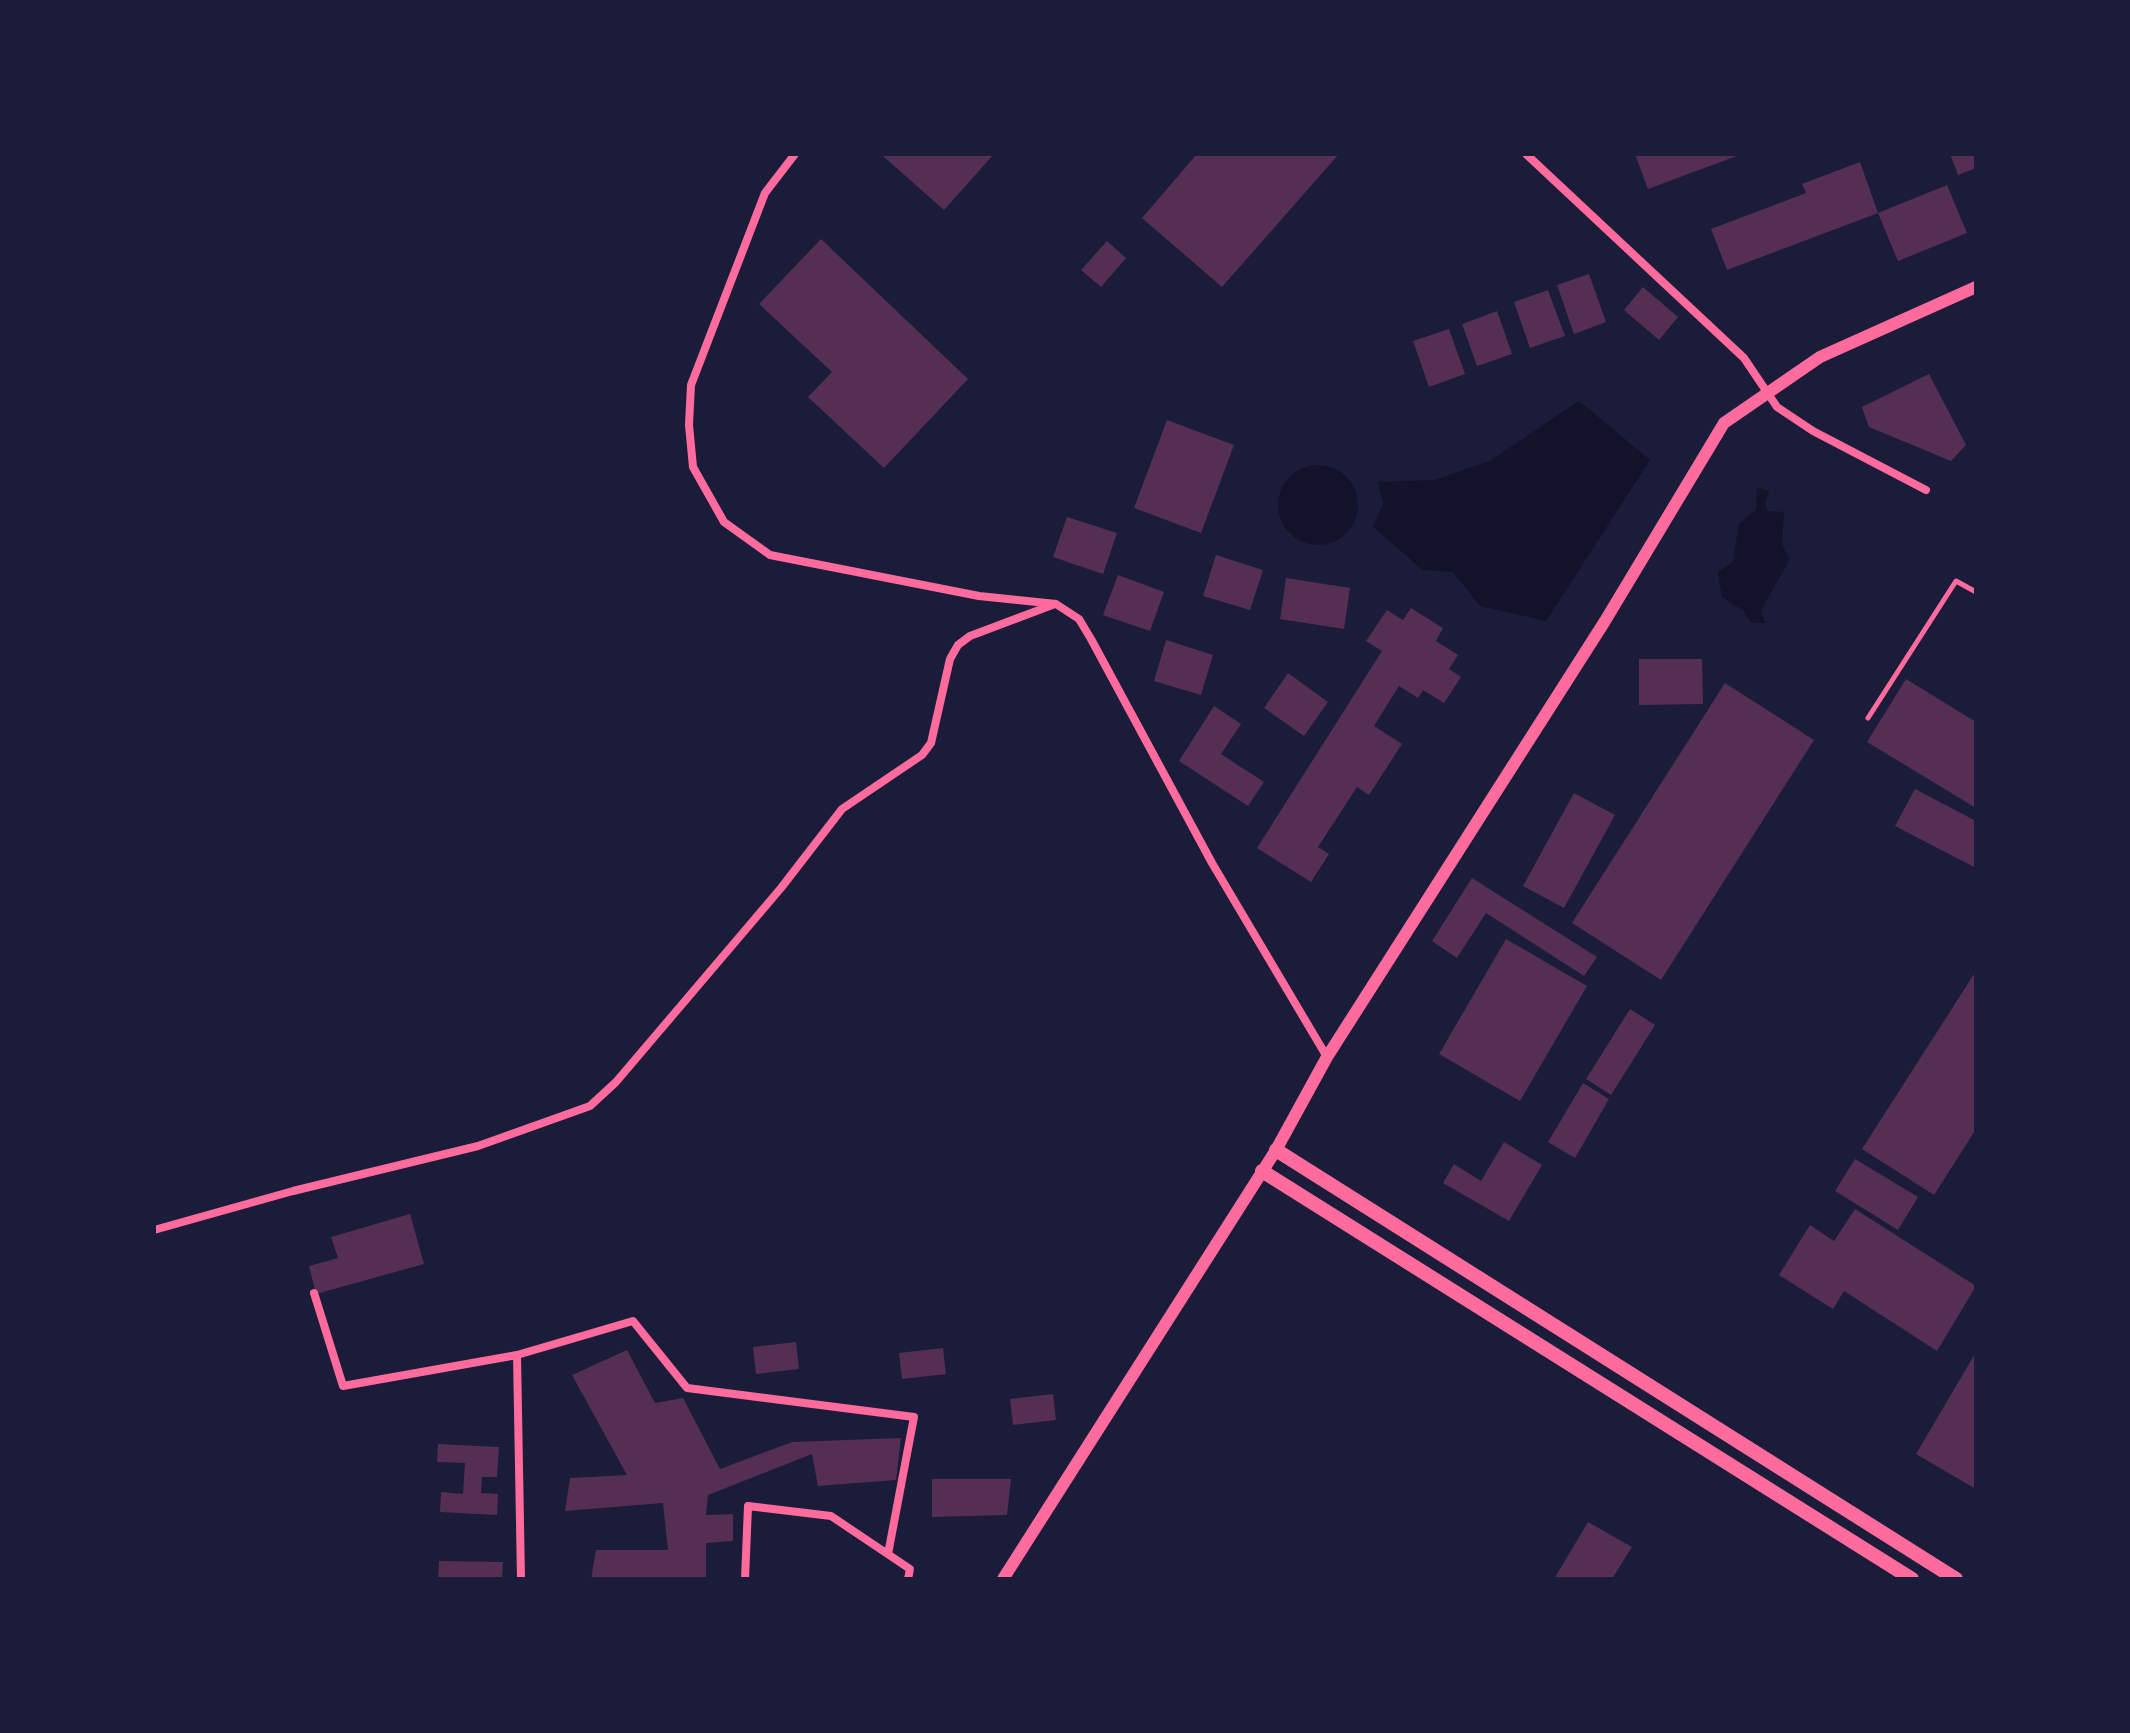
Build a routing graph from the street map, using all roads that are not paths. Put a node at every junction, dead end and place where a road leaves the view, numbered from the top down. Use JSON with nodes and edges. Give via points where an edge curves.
{"nodes":[{"id":1,"x":795,"y":154,"type":"edge"},
{"id":2,"x":1526,"y":154,"type":"edge"},
{"id":3,"x":1976,"y":287,"type":"edge"},
{"id":4,"x":1765,"y":392,"type":"junction"},
{"id":5,"x":1926,"y":490,"type":"dead end"},
{"id":6,"x":1976,"y":592,"type":"edge"},
{"id":7,"x":1056,"y":604,"type":"junction"},
{"id":8,"x":1868,"y":718,"type":"dead end"},
{"id":9,"x":1327,"y":1057,"type":"junction"},
{"id":10,"x":1276,"y":1150,"type":"junction"},
{"id":11,"x":1262,"y":1171,"type":"junction"},
{"id":12,"x":154,"y":1230,"type":"edge"},
{"id":13,"x":314,"y":1293,"type":"dead end"},
{"id":14,"x":517,"y":1355,"type":"junction"},
{"id":15,"x":888,"y":1554,"type":"junction"},
{"id":16,"x":521,"y":1579,"type":"edge"},
{"id":17,"x":745,"y":1579,"type":"edge"},
{"id":18,"x":908,"y":1579,"type":"edge"},
{"id":19,"x":1003,"y":1579,"type":"edge"},
{"id":20,"x":1912,"y":1579,"type":"edge"},
{"id":21,"x":1956,"y":1579,"type":"edge"}],
"edges":[{"from":1,"to":7,"type":"street","via":[[765,193],[691,385],[693,467],[724,522],[770,555],[979,596]]},
{"from":2,"to":4,"type":"street","via":[[1744,358]]},
{"from":3,"to":4,"type":"street","via":[[1820,357]]},
{"from":4,"to":5,"type":"street","via":[[1777,407],[1813,431]]},
{"from":4,"to":9,"type":"street","via":[[1724,423],[1688,477],[1605,621]]},
{"from":6,"to":8,"type":"lane","via":[[1956,581]]},
{"from":7,"to":9,"type":"street","via":[[1079,619],[1212,863]]},
{"from":7,"to":12,"type":"street","via":[[958,645],[931,743],[922,755],[842,809],[781,888],[590,1106],[478,1146]]},
{"from":9,"to":10,"type":"street"},
{"from":10,"to":11,"type":"street"},
{"from":10,"to":21,"type":"main road"},
{"from":11,"to":19,"type":"street"},
{"from":11,"to":20,"type":"main road"},
{"from":13,"to":14,"type":"street","via":[[343,1386]]},
{"from":14,"to":15,"type":"street","via":[[633,1321],[687,1388],[914,1417]]},
{"from":14,"to":16,"type":"street"},
{"from":15,"to":17,"type":"street","via":[[831,1516],[748,1506]]},
{"from":15,"to":18,"type":"street","via":[[910,1569]]}]}
